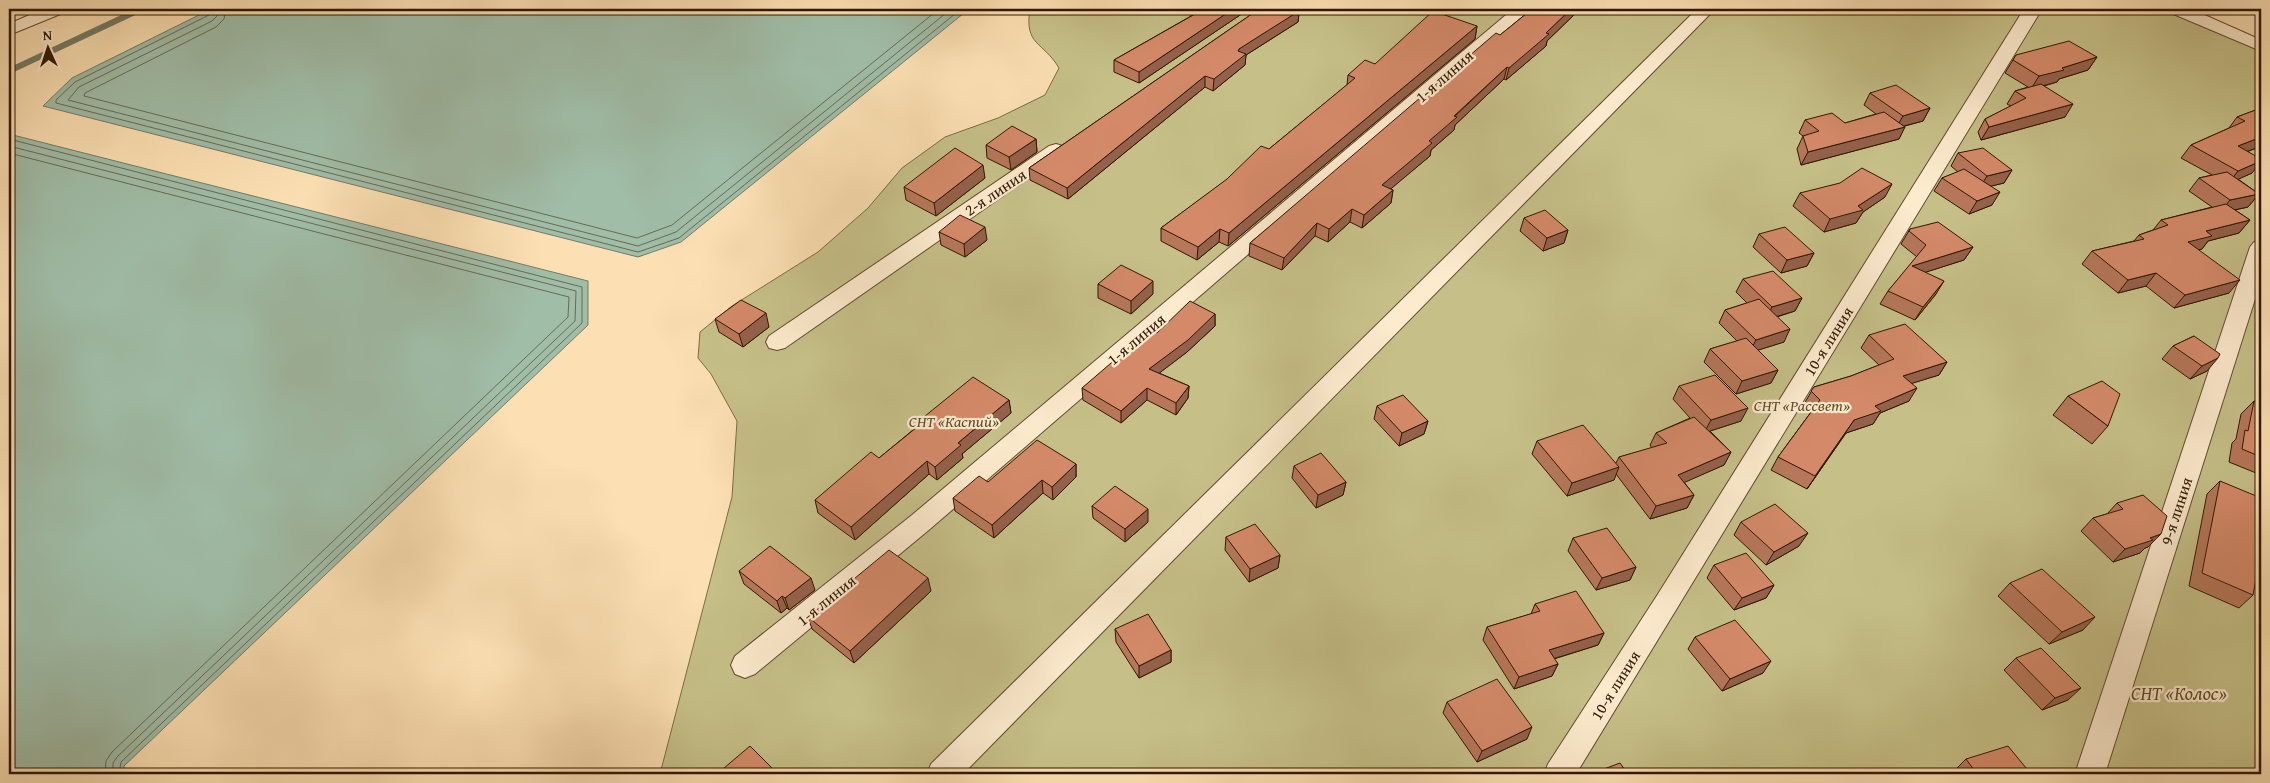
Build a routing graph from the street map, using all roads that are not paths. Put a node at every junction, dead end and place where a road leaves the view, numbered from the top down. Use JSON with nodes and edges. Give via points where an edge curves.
{"nodes":[{"id":1,"x":57,"y":9,"type":"edge"},
{"id":2,"x":1523,"y":9,"type":"edge"},
{"id":3,"x":1706,"y":9,"type":"edge"},
{"id":4,"x":2033,"y":9,"type":"edge"},
{"id":5,"x":2177,"y":9,"type":"edge"},
{"id":6,"x":9,"y":30,"type":"edge"},
{"id":7,"x":2261,"y":46,"type":"edge"},
{"id":8,"x":1074,"y":138,"type":"edge"},
{"id":9,"x":2261,"y":247,"type":"edge"},
{"id":10,"x":777,"y":342,"type":"dead end"},
{"id":11,"x":745,"y":665,"type":"dead end"},
{"id":12,"x":942,"y":774,"type":"edge"},
{"id":13,"x":1559,"y":774,"type":"edge"},
{"id":14,"x":2090,"y":774,"type":"edge"}],
"edges":[{"from":1,"to":6,"type":"street"},
{"from":2,"to":11,"type":"street","name":"1-я линия","via":[[929,515]]},
{"from":3,"to":12,"type":"street"},
{"from":4,"to":13,"type":"street","name":"10-я линия"},
{"from":5,"to":7,"type":"street"},
{"from":8,"to":10,"type":"street","name":"2-я линия"},
{"from":9,"to":14,"type":"street","name":"9-я линия"}]}
